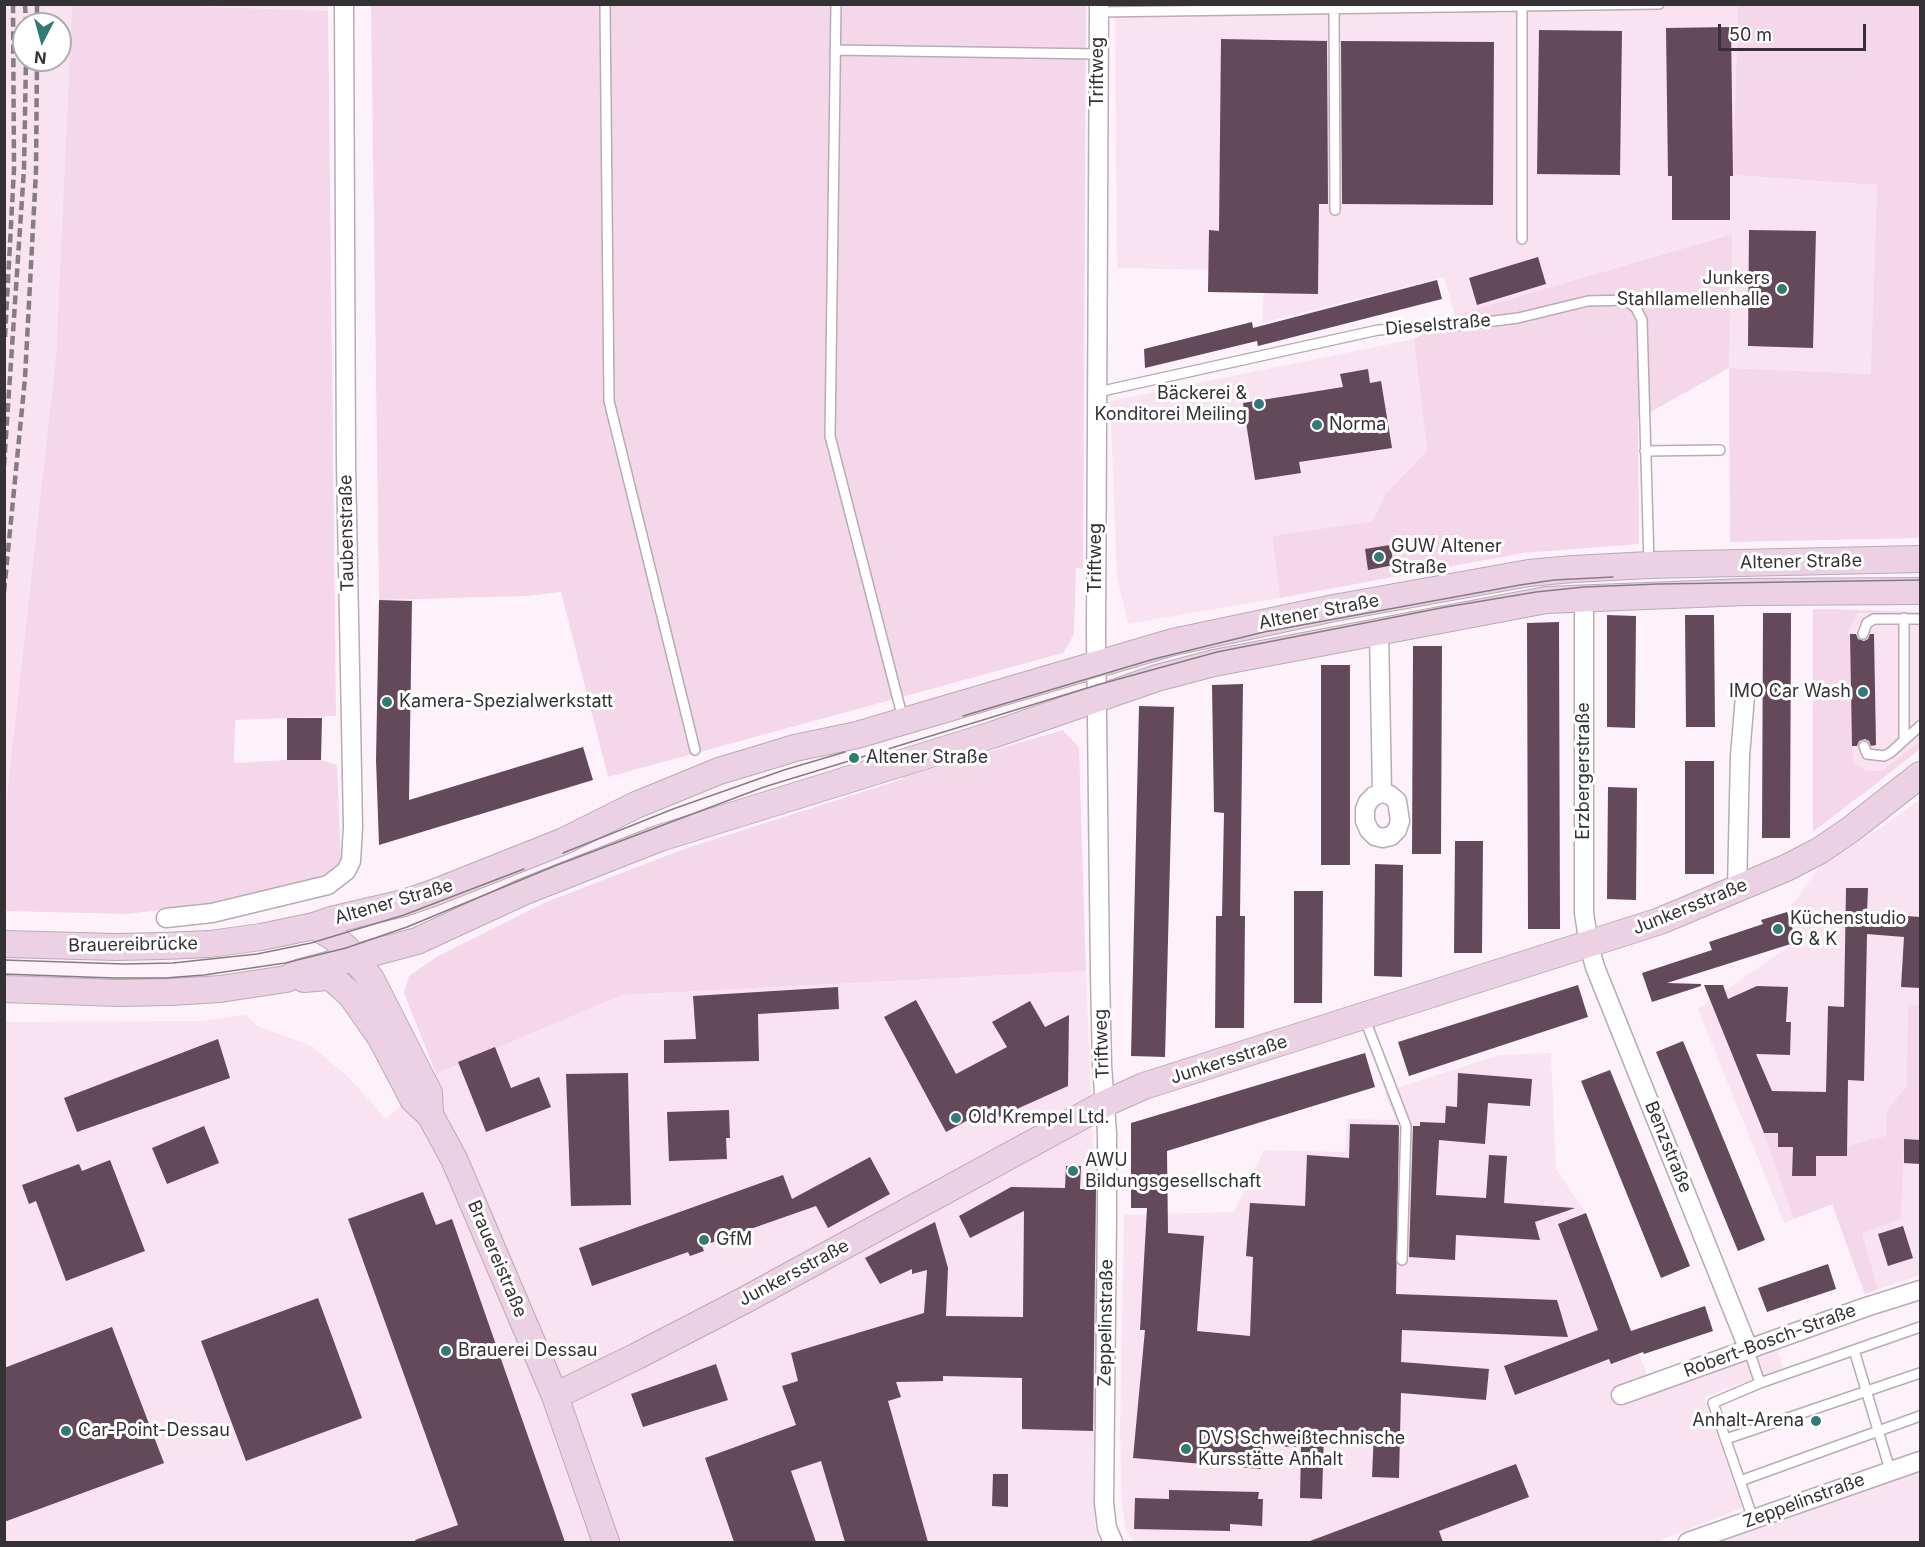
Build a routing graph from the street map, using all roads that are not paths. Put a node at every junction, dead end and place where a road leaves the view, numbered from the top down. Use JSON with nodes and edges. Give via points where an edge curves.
{"nodes":[{"id":1,"x":344,"y":4,"type":"edge"},
{"id":2,"x":605,"y":4,"type":"edge"},
{"id":3,"x":836,"y":4,"type":"edge"},
{"id":4,"x":1659,"y":4,"type":"edge"},
{"id":5,"x":1522,"y":6,"type":"junction"},
{"id":6,"x":1099,"y":8,"type":"edge"},
{"id":7,"x":1334,"y":9,"type":"junction"},
{"id":8,"x":835,"y":50,"type":"junction"},
{"id":9,"x":1098,"y":54,"type":"junction"},
{"id":10,"x":1335,"y":210,"type":"dead end"},
{"id":11,"x":1522,"y":239,"type":"dead end"},
{"id":12,"x":1098,"y":392,"type":"junction"},
{"id":13,"x":1720,"y":450,"type":"dead end"},
{"id":14,"x":1645,"y":451,"type":"junction"},
{"id":15,"x":1920,"y":559,"type":"edge"},
{"id":16,"x":1648,"y":565,"type":"junction"},
{"id":17,"x":1920,"y":591,"type":"edge"},
{"id":18,"x":1584,"y":597,"type":"junction"},
{"id":19,"x":1904,"y":618,"type":"junction"},
{"id":20,"x":1920,"y":619,"type":"edge"},
{"id":21,"x":1379,"y":631,"type":"junction"},
{"id":22,"x":1863,"y":634,"type":"dead end"},
{"id":23,"x":1096,"y":664,"type":"junction"},
{"id":24,"x":1745,"y":696,"type":"dead end"},
{"id":25,"x":1097,"y":697,"type":"junction"},
{"id":26,"x":904,"y":722,"type":"junction"},
{"id":27,"x":1920,"y":726,"type":"edge"},
{"id":28,"x":1904,"y":740,"type":"junction"},
{"id":29,"x":1864,"y":746,"type":"dead end"},
{"id":30,"x":695,"y":750,"type":"dead end"},
{"id":31,"x":1920,"y":775,"type":"edge"},
{"id":32,"x":1382,"y":793,"type":"dead end"},
{"id":33,"x":1737,"y":889,"type":"junction"},
{"id":34,"x":166,"y":918,"type":"dead end"},
{"id":35,"x":314,"y":926,"type":"junction"},
{"id":36,"x":261,"y":937,"type":"joint"},
{"id":37,"x":4,"y":944,"type":"edge"},
{"id":38,"x":1589,"y":945,"type":"junction"},
{"id":39,"x":355,"y":958,"type":"junction"},
{"id":40,"x":286,"y":979,"type":"junction"},
{"id":41,"x":4,"y":988,"type":"edge"},
{"id":42,"x":1364,"y":1017,"type":"junction"},
{"id":43,"x":1106,"y":1103,"type":"junction"},
{"id":44,"x":430,"y":1114,"type":"junction"},
{"id":45,"x":1402,"y":1260,"type":"dead end"},
{"id":46,"x":1920,"y":1290,"type":"edge"},
{"id":47,"x":1920,"y":1327,"type":"edge"},
{"id":48,"x":1748,"y":1348,"type":"junction"},
{"id":49,"x":1854,"y":1350,"type":"junction"},
{"id":50,"x":1920,"y":1373,"type":"edge"},
{"id":51,"x":1760,"y":1383,"type":"junction"},
{"id":52,"x":1866,"y":1392,"type":"junction"},
{"id":53,"x":1621,"y":1395,"type":"dead end"},
{"id":54,"x":555,"y":1396,"type":"junction"},
{"id":55,"x":1920,"y":1416,"type":"edge"},
{"id":56,"x":1878,"y":1431,"type":"junction"},
{"id":57,"x":1726,"y":1439,"type":"junction"},
{"id":58,"x":1920,"y":1461,"type":"edge"},
{"id":59,"x":1890,"y":1470,"type":"junction"},
{"id":60,"x":1740,"y":1481,"type":"junction"},
{"id":61,"x":1753,"y":1519,"type":"junction"},
{"id":62,"x":606,"y":1542,"type":"edge"},
{"id":63,"x":1113,"y":1542,"type":"edge"},
{"id":64,"x":1688,"y":1542,"type":"edge"}],
"edges":[{"from":1,"to":34,"type":"street","name":"Taubenstraße","via":[[351,861],[346,871],[328,885],[212,913]]},
{"from":2,"to":30,"type":"lane","via":[[609,401]]},
{"from":3,"to":8,"type":"lane"},
{"from":4,"to":5,"type":"lane","name":"Triftweg"},
{"from":5,"to":7,"type":"lane","name":"Triftweg"},
{"from":5,"to":11,"type":"lane"},
{"from":6,"to":7,"type":"lane","name":"Triftweg"},
{"from":6,"to":9,"type":"street","name":"Triftweg"},
{"from":7,"to":10,"type":"lane"},
{"from":8,"to":9,"type":"lane"},
{"from":8,"to":26,"type":"lane","via":[[830,436]]},
{"from":9,"to":12,"type":"street","name":"Triftweg"},
{"from":12,"to":14,"type":"lane","name":"Dieselstraße","via":[[1378,330],[1462,325],[1518,318],[1588,301],[1626,300],[1642,320]]},
{"from":12,"to":23,"type":"street","name":"Triftweg"},
{"from":13,"to":14,"type":"lane"},
{"from":14,"to":16,"type":"lane","name":"Dieselstraße"},
{"from":15,"to":16,"type":"main road","name":"Altener Straße"},
{"from":16,"to":23,"type":"main road","name":"Altener Straße","via":[[1529,573],[1252,625]]},
{"from":17,"to":18,"type":"main road","name":"Altener Straße"},
{"from":18,"to":21,"type":"main road","name":"Altener Straße","via":[[1546,600]]},
{"from":18,"to":38,"type":"street","name":"Erzbergerstraße","via":[[1584,913]]},
{"from":19,"to":20,"type":"lane"},
{"from":19,"to":22,"type":"lane","via":[[1874,619],[1867,623]]},
{"from":19,"to":28,"type":"lane"},
{"from":21,"to":25,"type":"main road","name":"Altener Straße","via":[[1214,663]]},
{"from":21,"to":32,"type":"street","name":"Altener Straße"},
{"from":23,"to":25,"type":"street","name":"Triftweg"},
{"from":23,"to":26,"type":"main road","name":"Altener Straße"},
{"from":24,"to":33,"type":"street"},
{"from":25,"to":39,"type":"main road","name":"Altener Straße","via":[[992,735],[660,838],[532,888],[417,941]]},
{"from":25,"to":43,"type":"street","name":"Triftweg","via":[[1102,1066]]},
{"from":26,"to":35,"type":"main road","name":"Altener Straße","via":[[719,771],[463,882],[404,903]]},
{"from":27,"to":28,"type":"lane"},
{"from":28,"to":29,"type":"lane","via":[[1884,756],[1867,754]]},
{"from":31,"to":33,"type":"main road","name":"Junkersstraße","via":[[1819,851]]},
{"from":33,"to":38,"type":"main road","name":"Junkersstraße"},
{"from":35,"to":36,"type":"main road","name":"Altener Straße"},
{"from":35,"to":39,"type":"main road","name":"Brauereistraße","via":[[333,937]]},
{"from":36,"to":37,"type":"main road","name":"Brauereibrücke","via":[[163,946]]},
{"from":38,"to":42,"type":"main road","name":"Junkersstraße"},
{"from":38,"to":48,"type":"street","name":"Benzstraße"},
{"from":39,"to":40,"type":"main road","name":"Altener Straße"},
{"from":39,"to":44,"type":"main road","name":"Brauereistraße","via":[[381,996],[429,1093]]},
{"from":40,"to":41,"type":"main road","name":"Altener Straße","via":[[171,992]]},
{"from":40,"to":44,"type":"main road","name":"Brauereistraße","via":[[327,977],[345,990],[381,1038],[413,1100]]},
{"from":42,"to":43,"type":"main road","name":"Junkersstraße","via":[[1144,1086]]},
{"from":42,"to":45,"type":"lane","via":[[1406,1126]]},
{"from":43,"to":54,"type":"main road","name":"Junkersstraße","via":[[743,1301]]},
{"from":43,"to":63,"type":"street","name":"Zeppelinstraße","via":[[1104,1503]]},
{"from":44,"to":54,"type":"main road","name":"Brauereistraße","via":[[454,1159]]},
{"from":46,"to":48,"type":"street","name":"Robert-Bosch-Straße"},
{"from":47,"to":49,"type":"lane"},
{"from":48,"to":51,"type":"lane"},
{"from":48,"to":53,"type":"street","name":"Robert-Bosch-Straße"},
{"from":49,"to":51,"type":"lane"},
{"from":49,"to":52,"type":"lane"},
{"from":50,"to":52,"type":"lane"},
{"from":51,"to":57,"type":"lane","via":[[1713,1403]]},
{"from":52,"to":56,"type":"lane"},
{"from":52,"to":57,"type":"lane"},
{"from":54,"to":62,"type":"main road","name":"Brauereistraße"},
{"from":55,"to":56,"type":"lane"},
{"from":56,"to":59,"type":"lane"},
{"from":56,"to":60,"type":"lane"},
{"from":57,"to":60,"type":"lane"},
{"from":58,"to":59,"type":"street","name":"Zeppelinstraße"},
{"from":59,"to":61,"type":"street","name":"Zeppelinstraße"},
{"from":60,"to":61,"type":"lane"},
{"from":61,"to":64,"type":"street","name":"Zeppelinstraße"}]}
